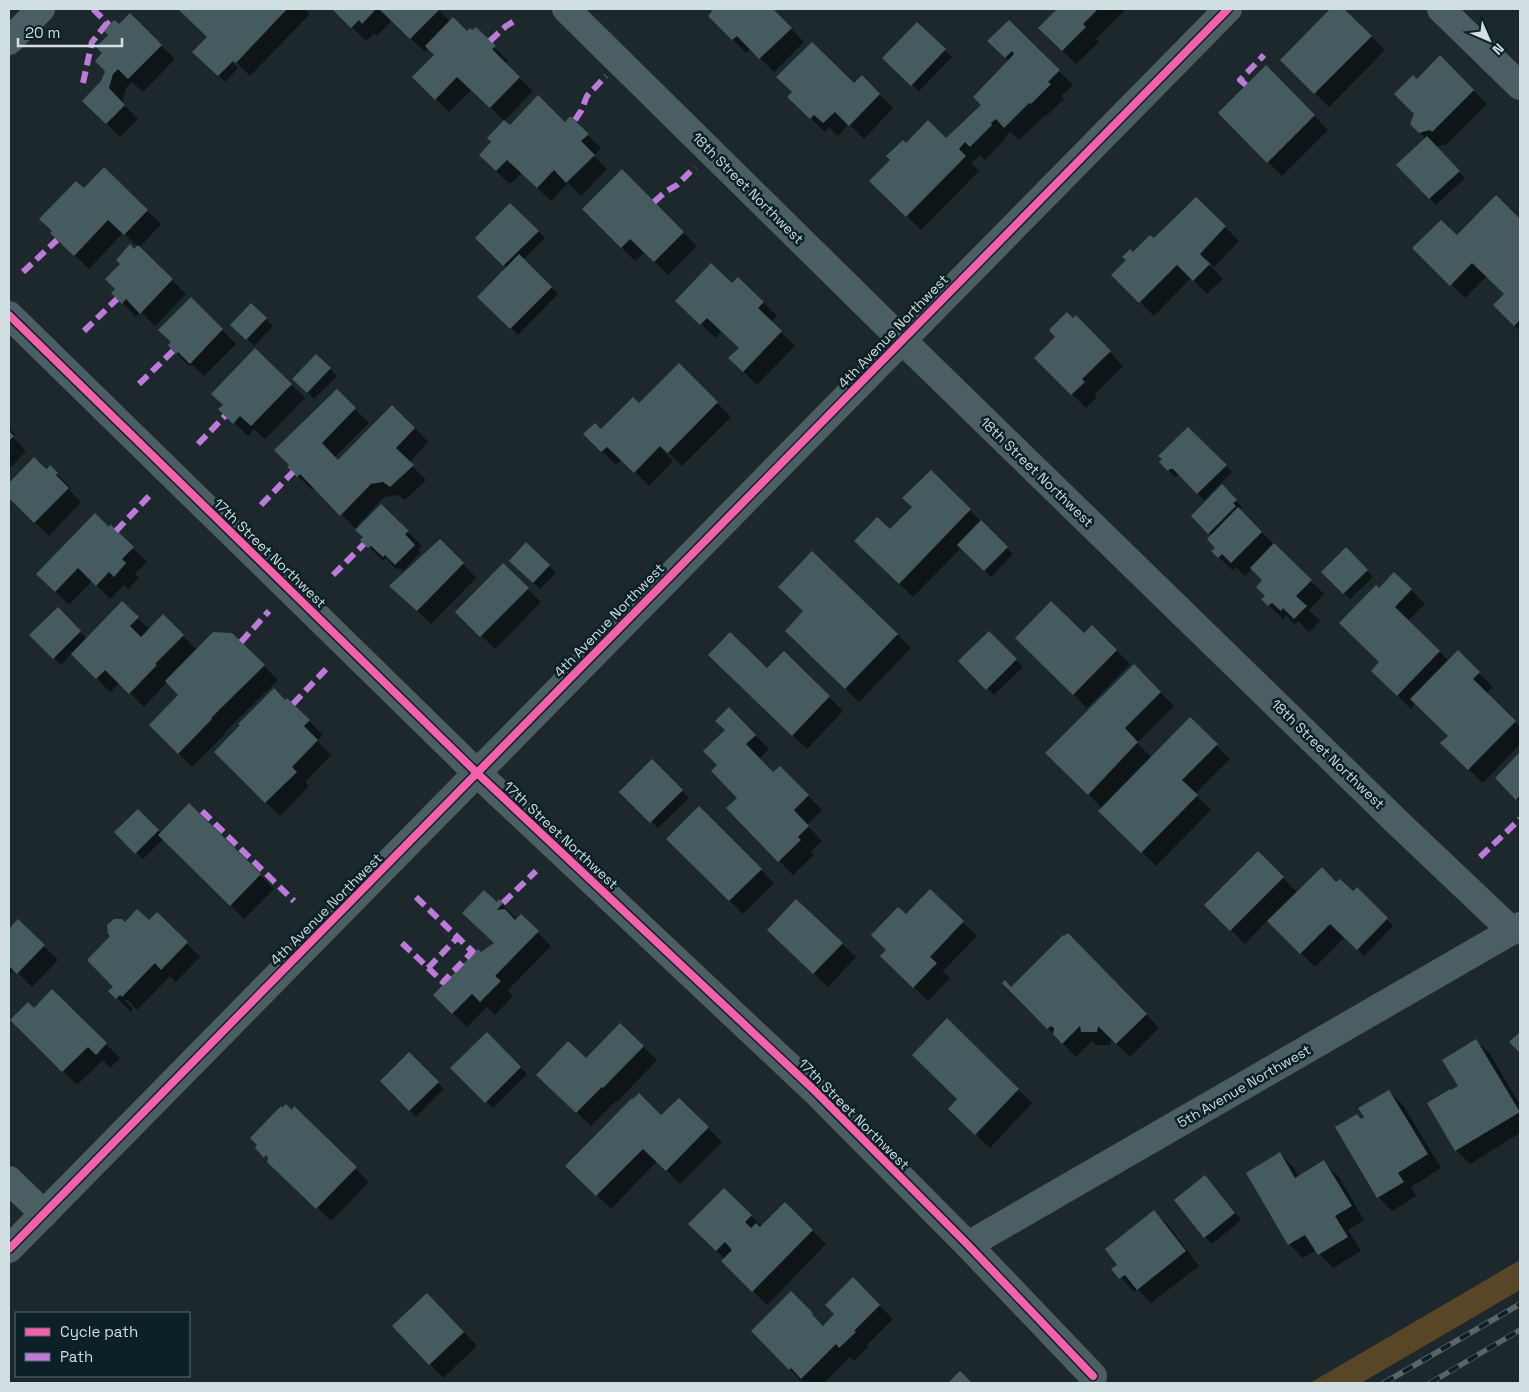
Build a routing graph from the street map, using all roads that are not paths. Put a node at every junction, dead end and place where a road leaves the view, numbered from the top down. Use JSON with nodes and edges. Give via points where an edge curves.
{"nodes":[{"id":1,"x":41,"y":9,"type":"edge"},
{"id":2,"x":566,"y":9,"type":"edge"},
{"id":3,"x":1228,"y":9,"type":"edge"},
{"id":4,"x":1441,"y":9,"type":"edge"},
{"id":5,"x":9,"y":41,"type":"edge"},
{"id":6,"x":1520,"y":86,"type":"edge"},
{"id":7,"x":9,"y":315,"type":"edge"},
{"id":8,"x":902,"y":340,"type":"junction"},
{"id":9,"x":477,"y":773,"type":"junction"},
{"id":10,"x":1516,"y":928,"type":"edge"},
{"id":11,"x":9,"y":1180,"type":"edge"},
{"id":12,"x":44,"y":1214,"type":"junction"},
{"id":13,"x":968,"y":1245,"type":"junction"},
{"id":14,"x":9,"y":1249,"type":"edge"},
{"id":15,"x":1093,"y":1376,"type":"dead end"}],
"edges":[{"from":1,"to":5,"type":"street"},
{"from":2,"to":8,"type":"street","name":"18th Street Northwest"},
{"from":3,"to":8,"type":"street","name":"4th Avenue Northwest"},
{"from":4,"to":6,"type":"street"},
{"from":7,"to":9,"type":"street","name":"17th Street Northwest"},
{"from":8,"to":9,"type":"street","name":"4th Avenue Northwest"},
{"from":8,"to":10,"type":"street","name":"18th Street Northwest","via":[[1397,822]]},
{"from":9,"to":12,"type":"street","name":"4th Avenue Northwest"},
{"from":9,"to":13,"type":"street","name":"17th Street Northwest","via":[[813,1089]]},
{"from":10,"to":13,"type":"street","name":"5th Avenue Northwest"},
{"from":11,"to":12,"type":"street"},
{"from":12,"to":14,"type":"street","name":"4th Avenue Northwest"},
{"from":13,"to":15,"type":"street","name":"17th Street Northwest"}]}
